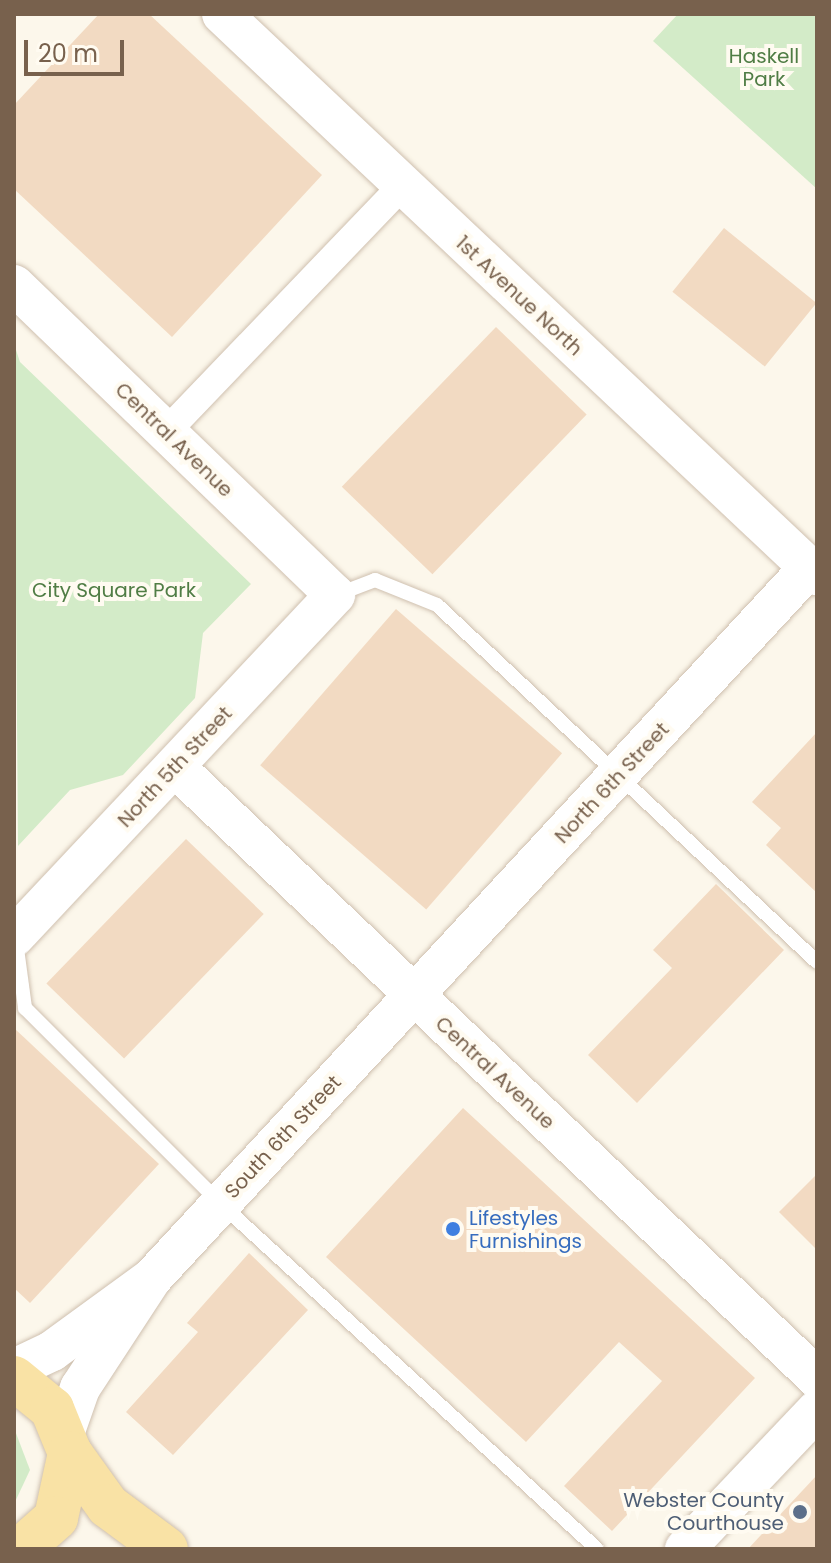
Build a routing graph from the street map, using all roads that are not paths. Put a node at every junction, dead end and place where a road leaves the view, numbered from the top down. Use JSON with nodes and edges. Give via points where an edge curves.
{"nodes":[{"id":1,"x":222,"y":14,"type":"edge"},
{"id":2,"x":402,"y":186,"type":"junction"},
{"id":3,"x":14,"y":285,"type":"edge"},
{"id":4,"x":166,"y":432,"type":"junction"},
{"id":5,"x":813,"y":572,"type":"edge"},
{"id":6,"x":335,"y":595,"type":"junction"},
{"id":7,"x":175,"y":767,"type":"junction"},
{"id":8,"x":619,"y":775,"type":"junction"},
{"id":9,"x":15,"y":937,"type":"edge"},
{"id":10,"x":817,"y":962,"type":"edge"},
{"id":11,"x":414,"y":997,"type":"junction"},
{"id":12,"x":221,"y":1204,"type":"junction"},
{"id":13,"x":152,"y":1278,"type":"junction"},
{"id":14,"x":14,"y":1369,"type":"edge"},
{"id":15,"x":14,"y":1378,"type":"edge"},
{"id":16,"x":817,"y":1378,"type":"edge"},
{"id":17,"x":817,"y":1410,"type":"edge"},
{"id":18,"x":67,"y":1442,"type":"junction"},
{"id":19,"x":40,"y":1548,"type":"edge"},
{"id":20,"x":166,"y":1549,"type":"edge"},
{"id":21,"x":597,"y":1549,"type":"edge"},
{"id":22,"x":685,"y":1549,"type":"edge"}],
"edges":[{"from":1,"to":2,"type":"main road","name":"1st Avenue North"},
{"from":2,"to":4,"type":"street"},
{"from":2,"to":5,"type":"main road","name":"1st Avenue North"},
{"from":3,"to":4,"type":"main road","name":"Central Avenue"},
{"from":4,"to":6,"type":"main road","name":"Central Avenue"},
{"from":5,"to":8,"type":"main road","name":"North 6th Street"},
{"from":6,"to":7,"type":"main road","name":"North 5th Street"},
{"from":6,"to":8,"type":"lane","via":[[375,580],[437,605]]},
{"from":7,"to":9,"type":"main road","name":"North 5th Street"},
{"from":7,"to":11,"type":"main road","name":"Central Avenue"},
{"from":8,"to":10,"type":"lane"},
{"from":8,"to":11,"type":"main road","name":"North 6th Street"},
{"from":9,"to":12,"type":"lane","via":[[25,1008]]},
{"from":11,"to":12,"type":"main road","name":"South 6th Street"},
{"from":11,"to":16,"type":"main road","name":"Central Avenue"},
{"from":12,"to":13,"type":"main road","name":"South 6th Street"},
{"from":12,"to":21,"type":"lane"},
{"from":13,"to":14,"type":"main road","name":"South 6th Street","via":[[52,1351]]},
{"from":13,"to":18,"type":"main road","name":"South 6th Street","via":[[80,1388]]},
{"from":15,"to":18,"type":"main road","via":[[38,1393]]},
{"from":17,"to":22,"type":"main road"},
{"from":18,"to":19,"type":"main road","via":[[66,1498]]},
{"from":18,"to":20,"type":"main road","via":[[108,1506]]}]}
